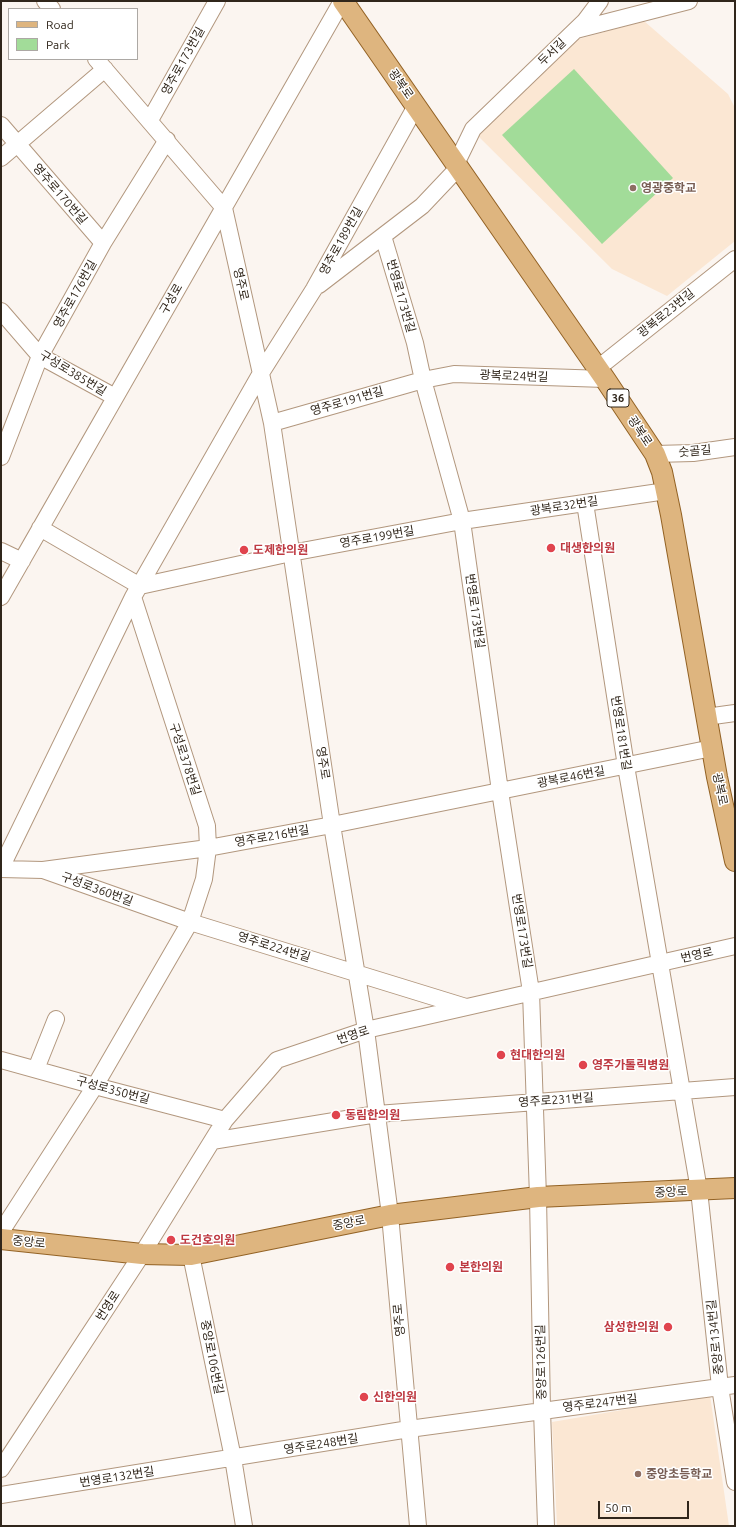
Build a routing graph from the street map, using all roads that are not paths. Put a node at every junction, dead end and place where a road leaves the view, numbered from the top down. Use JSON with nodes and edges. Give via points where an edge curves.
{"nodes":[{"id":1,"x":343,"y":1,"type":"edge"},
{"id":2,"x":600,"y":1,"type":"edge"},
{"id":3,"x":689,"y":1,"type":"edge"},
{"id":4,"x":211,"y":4,"type":"edge"},
{"id":5,"x":575,"y":31,"type":"junction"},
{"id":6,"x":101,"y":64,"type":"edge"},
{"id":7,"x":416,"y":106,"type":"junction"},
{"id":8,"x":150,"y":120,"type":"junction"},
{"id":9,"x":1,"y":125,"type":"edge"},
{"id":10,"x":168,"y":140,"type":"junction"},
{"id":11,"x":18,"y":144,"type":"junction"},
{"id":12,"x":1,"y":158,"type":"edge"},
{"id":13,"x":457,"y":166,"type":"junction"},
{"id":14,"x":224,"y":208,"type":"junction"},
{"id":15,"x":384,"y":236,"type":"junction"},
{"id":16,"x":103,"y":243,"type":"junction"},
{"id":17,"x":735,"y":259,"type":"edge"},
{"id":18,"x":314,"y":289,"type":"junction"},
{"id":19,"x":1,"y":311,"type":"edge"},
{"id":20,"x":40,"y":356,"type":"junction"},
{"id":21,"x":261,"y":373,"type":"junction"},
{"id":22,"x":602,"y":374,"type":"junction"},
{"id":23,"x":423,"y":380,"type":"junction"},
{"id":24,"x":115,"y":397,"type":"junction"},
{"id":25,"x":272,"y":422,"type":"junction"},
{"id":26,"x":735,"y":447,"type":"edge"},
{"id":27,"x":655,"y":454,"type":"junction"},
{"id":28,"x":1,"y":457,"type":"edge"},
{"id":29,"x":666,"y":491,"type":"junction"},
{"id":30,"x":585,"y":503,"type":"junction"},
{"id":31,"x":462,"y":522,"type":"junction"},
{"id":32,"x":40,"y":528,"type":"junction"},
{"id":33,"x":1,"y":551,"type":"edge"},
{"id":34,"x":291,"y":553,"type":"junction"},
{"id":35,"x":22,"y":561,"type":"junction"},
{"id":36,"x":137,"y":592,"type":"junction"},
{"id":37,"x":1,"y":597,"type":"edge"},
{"id":38,"x":735,"y":713,"type":"edge"},
{"id":39,"x":706,"y":717,"type":"junction"},
{"id":40,"x":712,"y":748,"type":"junction"},
{"id":41,"x":626,"y":766,"type":"junction"},
{"id":42,"x":500,"y":791,"type":"junction"},
{"id":43,"x":332,"y":825,"type":"junction"},
{"id":44,"x":208,"y":848,"type":"junction"},
{"id":45,"x":735,"y":861,"type":"edge"},
{"id":46,"x":1,"y":868,"type":"edge"},
{"id":47,"x":43,"y":870,"type":"junction"},
{"id":48,"x":190,"y":922,"type":"junction"},
{"id":49,"x":735,"y":946,"type":"edge"},
{"id":50,"x":659,"y":963,"type":"junction"},
{"id":51,"x":357,"y":973,"type":"junction"},
{"id":52,"x":531,"y":992,"type":"junction"},
{"id":53,"x":466,"y":1007,"type":"junction"},
{"id":54,"x":56,"y":1019,"type":"dead end"},
{"id":55,"x":366,"y":1030,"type":"junction"},
{"id":56,"x":1,"y":1060,"type":"edge"},
{"id":57,"x":36,"y":1069,"type":"junction"},
{"id":58,"x":95,"y":1086,"type":"junction"},
{"id":59,"x":735,"y":1087,"type":"edge"},
{"id":60,"x":682,"y":1091,"type":"junction"},
{"id":61,"x":534,"y":1102,"type":"junction"},
{"id":62,"x":377,"y":1114,"type":"junction"},
{"id":63,"x":225,"y":1120,"type":"junction"},
{"id":64,"x":212,"y":1141,"type":"junction"},
{"id":65,"x":735,"y":1188,"type":"edge"},
{"id":66,"x":699,"y":1190,"type":"junction"},
{"id":67,"x":538,"y":1198,"type":"junction"},
{"id":68,"x":390,"y":1215,"type":"junction"},
{"id":69,"x":2,"y":1239,"type":"edge"},
{"id":70,"x":142,"y":1254,"type":"junction"},
{"id":71,"x":191,"y":1255,"type":"junction"},
{"id":72,"x":727,"y":1386,"type":"edge"},
{"id":73,"x":542,"y":1410,"type":"junction"},
{"id":74,"x":410,"y":1429,"type":"junction"},
{"id":75,"x":232,"y":1458,"type":"junction"},
{"id":76,"x":1,"y":1469,"type":"edge"},
{"id":77,"x":735,"y":1482,"type":"edge"},
{"id":78,"x":1,"y":1495,"type":"edge"},
{"id":79,"x":244,"y":1526,"type":"edge"},
{"id":80,"x":418,"y":1526,"type":"edge"},
{"id":81,"x":546,"y":1526,"type":"edge"}],
"edges":[{"from":1,"to":7,"type":"main road","name":"광복로","number":"36"},
{"from":1,"to":14,"type":"street","name":"구성로"},
{"from":2,"to":5,"type":"street"},
{"from":3,"to":5,"type":"street","name":"두서길"},
{"from":4,"to":8,"type":"street","name":"영주로173번길"},
{"from":5,"to":13,"type":"street","name":"두서길","via":[[473,129]]},
{"from":6,"to":8,"type":"street","name":"영주로"},
{"from":6,"to":11,"type":"street"},
{"from":7,"to":13,"type":"main road","name":"광복로","number":"36"},
{"from":7,"to":18,"type":"street","name":"영주로189번길"},
{"from":8,"to":10,"type":"street","name":"영주로"},
{"from":9,"to":11,"type":"street","name":"영주로170번길"},
{"from":10,"to":14,"type":"street","name":"영주로"},
{"from":10,"to":16,"type":"street","name":"영주로176번길"},
{"from":11,"to":12,"type":"street"},
{"from":11,"to":16,"type":"street","name":"영주로170번길"},
{"from":13,"to":15,"type":"street","via":[[422,206]]},
{"from":13,"to":22,"type":"main road","name":"광복로","number":"36"},
{"from":14,"to":21,"type":"street","name":"영주로"},
{"from":14,"to":24,"type":"street","name":"구성로"},
{"from":15,"to":18,"type":"street"},
{"from":15,"to":23,"type":"street","name":"번영로173번길"},
{"from":16,"to":20,"type":"street","name":"영주로176번길"},
{"from":17,"to":22,"type":"street","name":"광복로23번길"},
{"from":18,"to":21,"type":"street","name":"영주로189번길"},
{"from":19,"to":20,"type":"street","name":"구성로385번길"},
{"from":20,"to":24,"type":"street","name":"구성로385번길"},
{"from":20,"to":28,"type":"street","name":"영주로176번길"},
{"from":21,"to":25,"type":"street","name":"영주로"},
{"from":21,"to":36,"type":"street","name":"영주로189번길"},
{"from":22,"to":23,"type":"street","name":"광복로24번길","via":[[454,374]]},
{"from":22,"to":27,"type":"main road","name":"광복로","number":"36"},
{"from":23,"to":25,"type":"street","name":"영주로191번길"},
{"from":23,"to":31,"type":"street","name":"번영로173번길"},
{"from":24,"to":32,"type":"street","name":"구성로"},
{"from":25,"to":34,"type":"street","name":"영주로"},
{"from":26,"to":27,"type":"street","name":"숫골길","via":[[693,453]]},
{"from":27,"to":29,"type":"main road","name":"광복로","number":"36"},
{"from":29,"to":30,"type":"street","name":"광복로32번길"},
{"from":29,"to":39,"type":"main road","name":"광복로","number":"36"},
{"from":30,"to":31,"type":"street","name":"광복로32번길"},
{"from":30,"to":41,"type":"street","name":"번영로181번길"},
{"from":31,"to":34,"type":"street","name":"영주로199번길"},
{"from":31,"to":42,"type":"street","name":"번영로173번길"},
{"from":32,"to":35,"type":"street","name":"구성로"},
{"from":32,"to":36,"type":"street"},
{"from":33,"to":35,"type":"street"},
{"from":34,"to":36,"type":"street"},
{"from":34,"to":43,"type":"street","name":"영주로"},
{"from":35,"to":37,"type":"street","name":"구성로"},
{"from":36,"to":44,"type":"street","name":"구성로378번길","via":[[207,826]]},
{"from":36,"to":46,"type":"street","name":"영주로189번길"},
{"from":38,"to":39,"type":"street"},
{"from":39,"to":40,"type":"main road","name":"광복로","number":"36"},
{"from":40,"to":41,"type":"street","name":"광복로46번길"},
{"from":40,"to":45,"type":"main road","name":"광복로","number":"36"},
{"from":41,"to":42,"type":"street","name":"광복로46번길"},
{"from":41,"to":50,"type":"street","name":"번영로181번길"},
{"from":42,"to":43,"type":"street","name":"영주로216번길"},
{"from":42,"to":52,"type":"street","name":"번영로173번길"},
{"from":43,"to":44,"type":"street","name":"영주로216번길"},
{"from":43,"to":51,"type":"street","name":"영주로"},
{"from":44,"to":47,"type":"street","name":"영주로216번길"},
{"from":44,"to":48,"type":"street","name":"구성로378번길","via":[[204,879]]},
{"from":46,"to":47,"type":"street","name":"구성로360번길"},
{"from":47,"to":48,"type":"street","name":"구성로360번길"},
{"from":48,"to":51,"type":"street","name":"영주로224번길"},
{"from":48,"to":58,"type":"street","name":"구성로378번길"},
{"from":49,"to":50,"type":"street","name":"번영로"},
{"from":50,"to":52,"type":"street","name":"번영로"},
{"from":50,"to":60,"type":"street"},
{"from":51,"to":53,"type":"street"},
{"from":51,"to":55,"type":"street","name":"영주로"},
{"from":52,"to":53,"type":"street","name":"번영로"},
{"from":52,"to":61,"type":"street"},
{"from":53,"to":55,"type":"street","name":"번영로"},
{"from":54,"to":57,"type":"street"},
{"from":55,"to":62,"type":"street","name":"영주로"},
{"from":55,"to":63,"type":"street","name":"번영로","via":[[277,1060]]},
{"from":56,"to":57,"type":"street","name":"구성로350번길"},
{"from":57,"to":58,"type":"street","name":"구성로350번길"},
{"from":58,"to":63,"type":"street","name":"구성로350번길"},
{"from":58,"to":69,"type":"street","name":"구성로378번길"},
{"from":59,"to":60,"type":"street","name":"영주로231번길"},
{"from":60,"to":61,"type":"street","name":"영주로231번길"},
{"from":60,"to":66,"type":"street","name":"중앙로"},
{"from":61,"to":62,"type":"street","name":"영주로231번길"},
{"from":61,"to":67,"type":"street"},
{"from":62,"to":64,"type":"street"},
{"from":62,"to":68,"type":"street","name":"영주로"},
{"from":63,"to":64,"type":"street","name":"번영로"},
{"from":64,"to":70,"type":"street","name":"번영로"},
{"from":65,"to":66,"type":"main road","name":"중앙로"},
{"from":66,"to":67,"type":"main road","name":"중앙로"},
{"from":66,"to":72,"type":"street","name":"중앙로134번길"},
{"from":67,"to":68,"type":"main road","name":"중앙로"},
{"from":67,"to":73,"type":"street","name":"중앙로126번길"},
{"from":68,"to":71,"type":"main road","name":"중앙로"},
{"from":68,"to":74,"type":"street","name":"영주로"},
{"from":69,"to":70,"type":"main road","name":"중앙로"},
{"from":70,"to":71,"type":"main road","name":"중앙로"},
{"from":70,"to":76,"type":"street","name":"번영로"},
{"from":71,"to":75,"type":"street","name":"중앙로106번길"},
{"from":72,"to":73,"type":"street","name":"영주로247번길"},
{"from":72,"to":77,"type":"street","name":"중앙로134번길"},
{"from":73,"to":74,"type":"street","name":"영주로247번길"},
{"from":73,"to":81,"type":"street","name":"중앙로126번길"},
{"from":74,"to":75,"type":"street","name":"영주로248번길"},
{"from":74,"to":80,"type":"street","name":"영주로"},
{"from":75,"to":78,"type":"street","name":"번영로132번길"},
{"from":75,"to":79,"type":"street","name":"중앙로106번길"}]}
